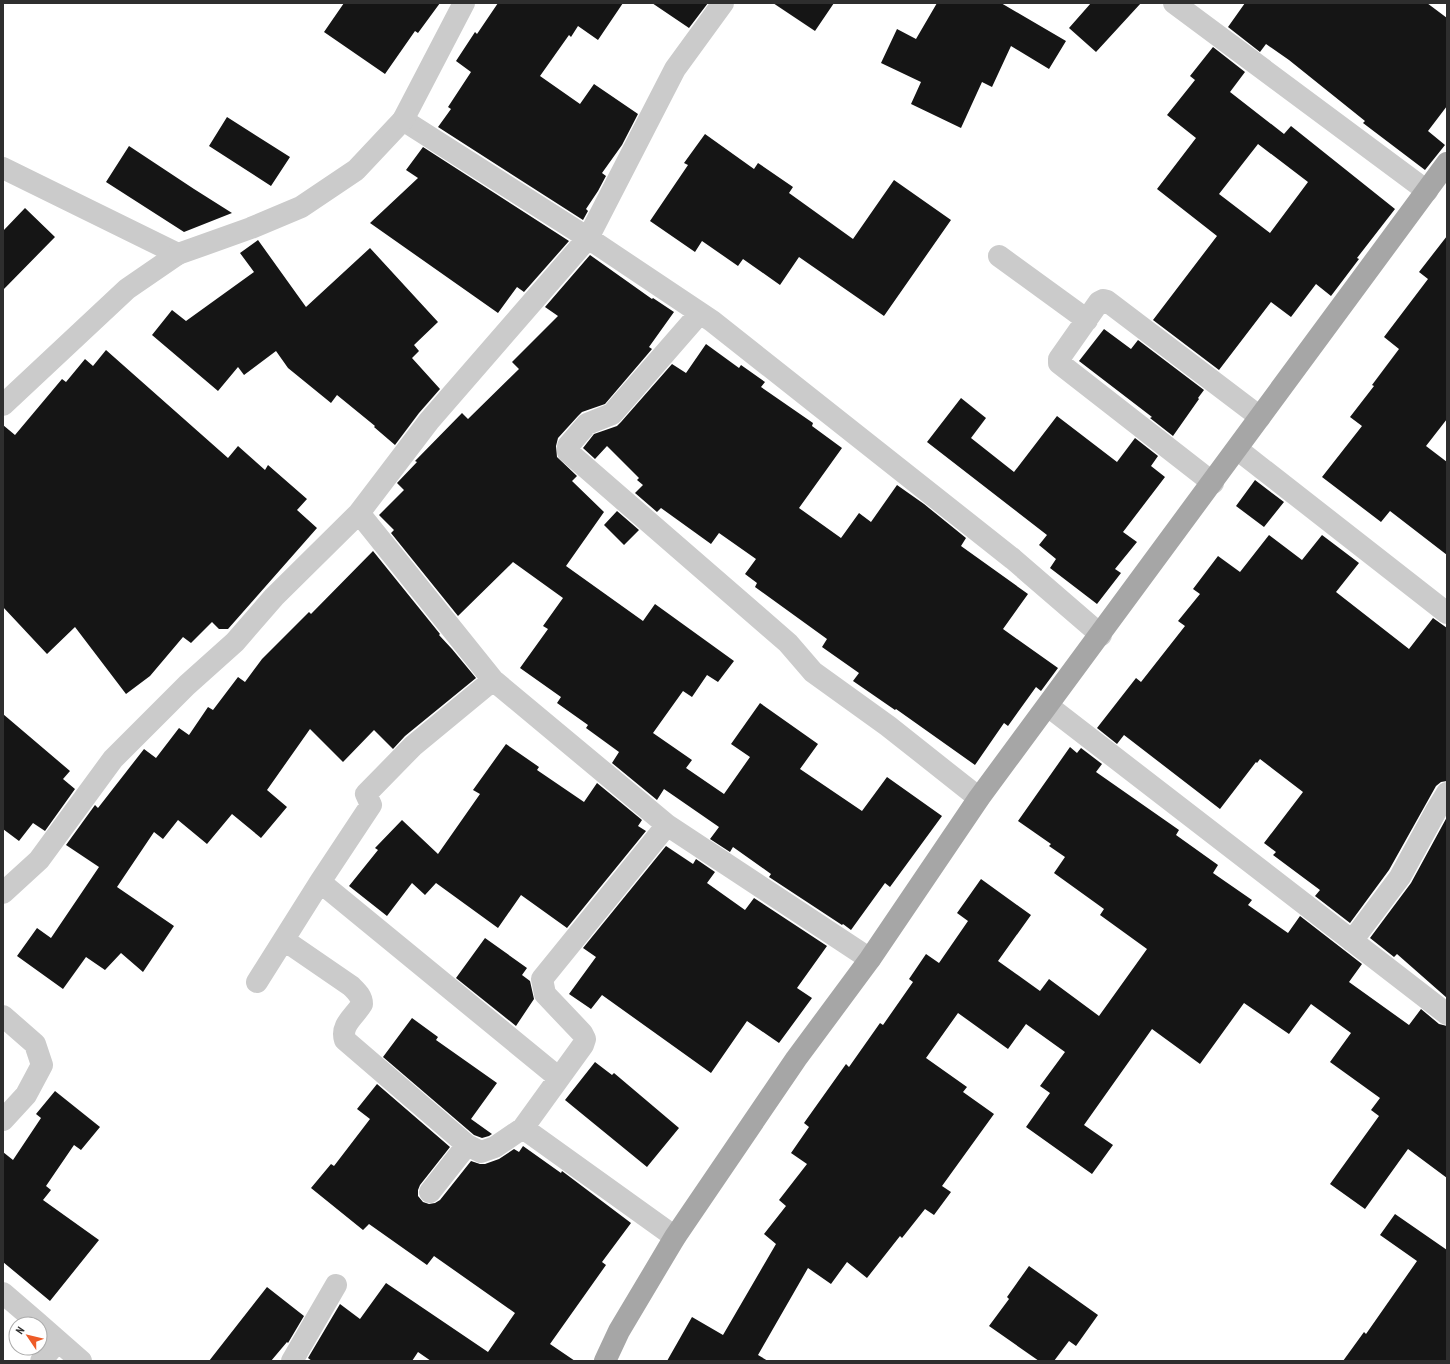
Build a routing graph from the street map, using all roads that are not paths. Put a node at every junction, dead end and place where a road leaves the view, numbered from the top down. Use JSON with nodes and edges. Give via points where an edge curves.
{"nodes":[{"id":1,"x":464,"y":3,"type":"edge"},
{"id":2,"x":722,"y":3,"type":"edge"},
{"id":3,"x":1174,"y":3,"type":"edge"},
{"id":4,"x":403,"y":120,"type":"junction"},
{"id":5,"x":1447,"y":163,"type":"edge"},
{"id":6,"x":3,"y":168,"type":"edge"},
{"id":7,"x":1427,"y":191,"type":"junction"},
{"id":8,"x":588,"y":238,"type":"junction"},
{"id":9,"x":178,"y":254,"type":"junction"},
{"id":10,"x":999,"y":256,"type":"dead end"},
{"id":11,"x":700,"y":312,"type":"junction"},
{"id":12,"x":1087,"y":320,"type":"junction"},
{"id":13,"x":3,"y":405,"type":"edge"},
{"id":14,"x":1260,"y":416,"type":"junction"},
{"id":15,"x":1237,"y":449,"type":"junction"},
{"id":16,"x":1213,"y":482,"type":"junction"},
{"id":17,"x":359,"y":513,"type":"junction"},
{"id":18,"x":1447,"y":613,"type":"edge"},
{"id":19,"x":1101,"y":635,"type":"junction"},
{"id":20,"x":493,"y":680,"type":"junction"},
{"id":21,"x":1048,"y":706,"type":"junction"},
{"id":22,"x":1447,"y":793,"type":"edge"},
{"id":23,"x":979,"y":798,"type":"junction"},
{"id":24,"x":667,"y":825,"type":"junction"},
{"id":25,"x":320,"y":882,"type":"junction"},
{"id":26,"x":3,"y":893,"type":"edge"},
{"id":27,"x":284,"y":940,"type":"junction"},
{"id":28,"x":1352,"y":941,"type":"junction"},
{"id":29,"x":870,"y":959,"type":"junction"},
{"id":30,"x":257,"y":982,"type":"dead end"},
{"id":31,"x":1447,"y":1014,"type":"edge"},
{"id":32,"x":3,"y":1016,"type":"edge"},
{"id":33,"x":559,"y":1078,"type":"junction"},
{"id":34,"x":3,"y":1120,"type":"edge"},
{"id":35,"x":522,"y":1128,"type":"junction"},
{"id":36,"x":467,"y":1145,"type":"junction"},
{"id":37,"x":430,"y":1192,"type":"dead end"},
{"id":38,"x":675,"y":1237,"type":"junction"},
{"id":39,"x":336,"y":1285,"type":"dead end"},
{"id":40,"x":3,"y":1293,"type":"edge"},
{"id":41,"x":29,"y":1316,"type":"edge"},
{"id":42,"x":48,"y":1333,"type":"edge"},
{"id":43,"x":58,"y":1341,"type":"junction"},
{"id":44,"x":41,"y":1361,"type":"edge"},
{"id":45,"x":81,"y":1361,"type":"edge"},
{"id":46,"x":292,"y":1361,"type":"edge"},
{"id":47,"x":604,"y":1361,"type":"edge"}],
"edges":[{"from":1,"to":4,"type":"street"},
{"from":2,"to":8,"type":"street","via":[[675,69]]},
{"from":3,"to":7,"type":"street"},
{"from":4,"to":8,"type":"street"},
{"from":4,"to":9,"type":"street","via":[[356,170],[301,207]]},
{"from":5,"to":7,"type":"main road"},
{"from":6,"to":9,"type":"street"},
{"from":7,"to":14,"type":"main road"},
{"from":8,"to":11,"type":"street"},
{"from":8,"to":17,"type":"street","via":[[429,421]]},
{"from":9,"to":13,"type":"street","via":[[127,289]]},
{"from":10,"to":12,"type":"street"},
{"from":11,"to":19,"type":"street","via":[[1013,559]]},
{"from":11,"to":23,"type":"street","via":[[612,414],[586,425],[568,446],[568,452],[788,643],[814,672]]},
{"from":12,"to":14,"type":"street","via":[[1099,302],[1107,301]]},
{"from":12,"to":16,"type":"street","via":[[1059,359],[1059,363]]},
{"from":14,"to":15,"type":"main road"},
{"from":15,"to":16,"type":"main road"},
{"from":15,"to":18,"type":"street"},
{"from":16,"to":19,"type":"main road"},
{"from":17,"to":20,"type":"street"},
{"from":17,"to":26,"type":"street","via":[[274,597],[235,642],[187,685],[113,759],[39,860]]},
{"from":19,"to":21,"type":"main road"},
{"from":20,"to":24,"type":"street"},
{"from":20,"to":25,"type":"street","via":[[413,746],[366,794],[371,805]]},
{"from":21,"to":23,"type":"main road"},
{"from":21,"to":28,"type":"street"},
{"from":22,"to":28,"type":"street","via":[[1400,877]]},
{"from":23,"to":29,"type":"main road"},
{"from":24,"to":29,"type":"street"},
{"from":24,"to":33,"type":"street","via":[[542,979],[545,994],[585,1039]]},
{"from":25,"to":27,"type":"street"},
{"from":25,"to":33,"type":"street"},
{"from":27,"to":30,"type":"street"},
{"from":27,"to":36,"type":"street","via":[[358,993],[362,1004],[344,1029],[345,1040]]},
{"from":28,"to":31,"type":"street"},
{"from":29,"to":38,"type":"main road","via":[[796,1059]]},
{"from":32,"to":34,"type":"street","via":[[35,1044],[42,1065],[26,1095]]},
{"from":33,"to":35,"type":"street"},
{"from":35,"to":36,"type":"street","via":[[494,1147],[480,1152]]},
{"from":35,"to":38,"type":"street"},
{"from":36,"to":37,"type":"street"},
{"from":38,"to":47,"type":"main road"},
{"from":39,"to":46,"type":"street"},
{"from":40,"to":41,"type":"street"},
{"from":42,"to":43,"type":"street"},
{"from":43,"to":44,"type":"street"},
{"from":43,"to":45,"type":"street"}]}
